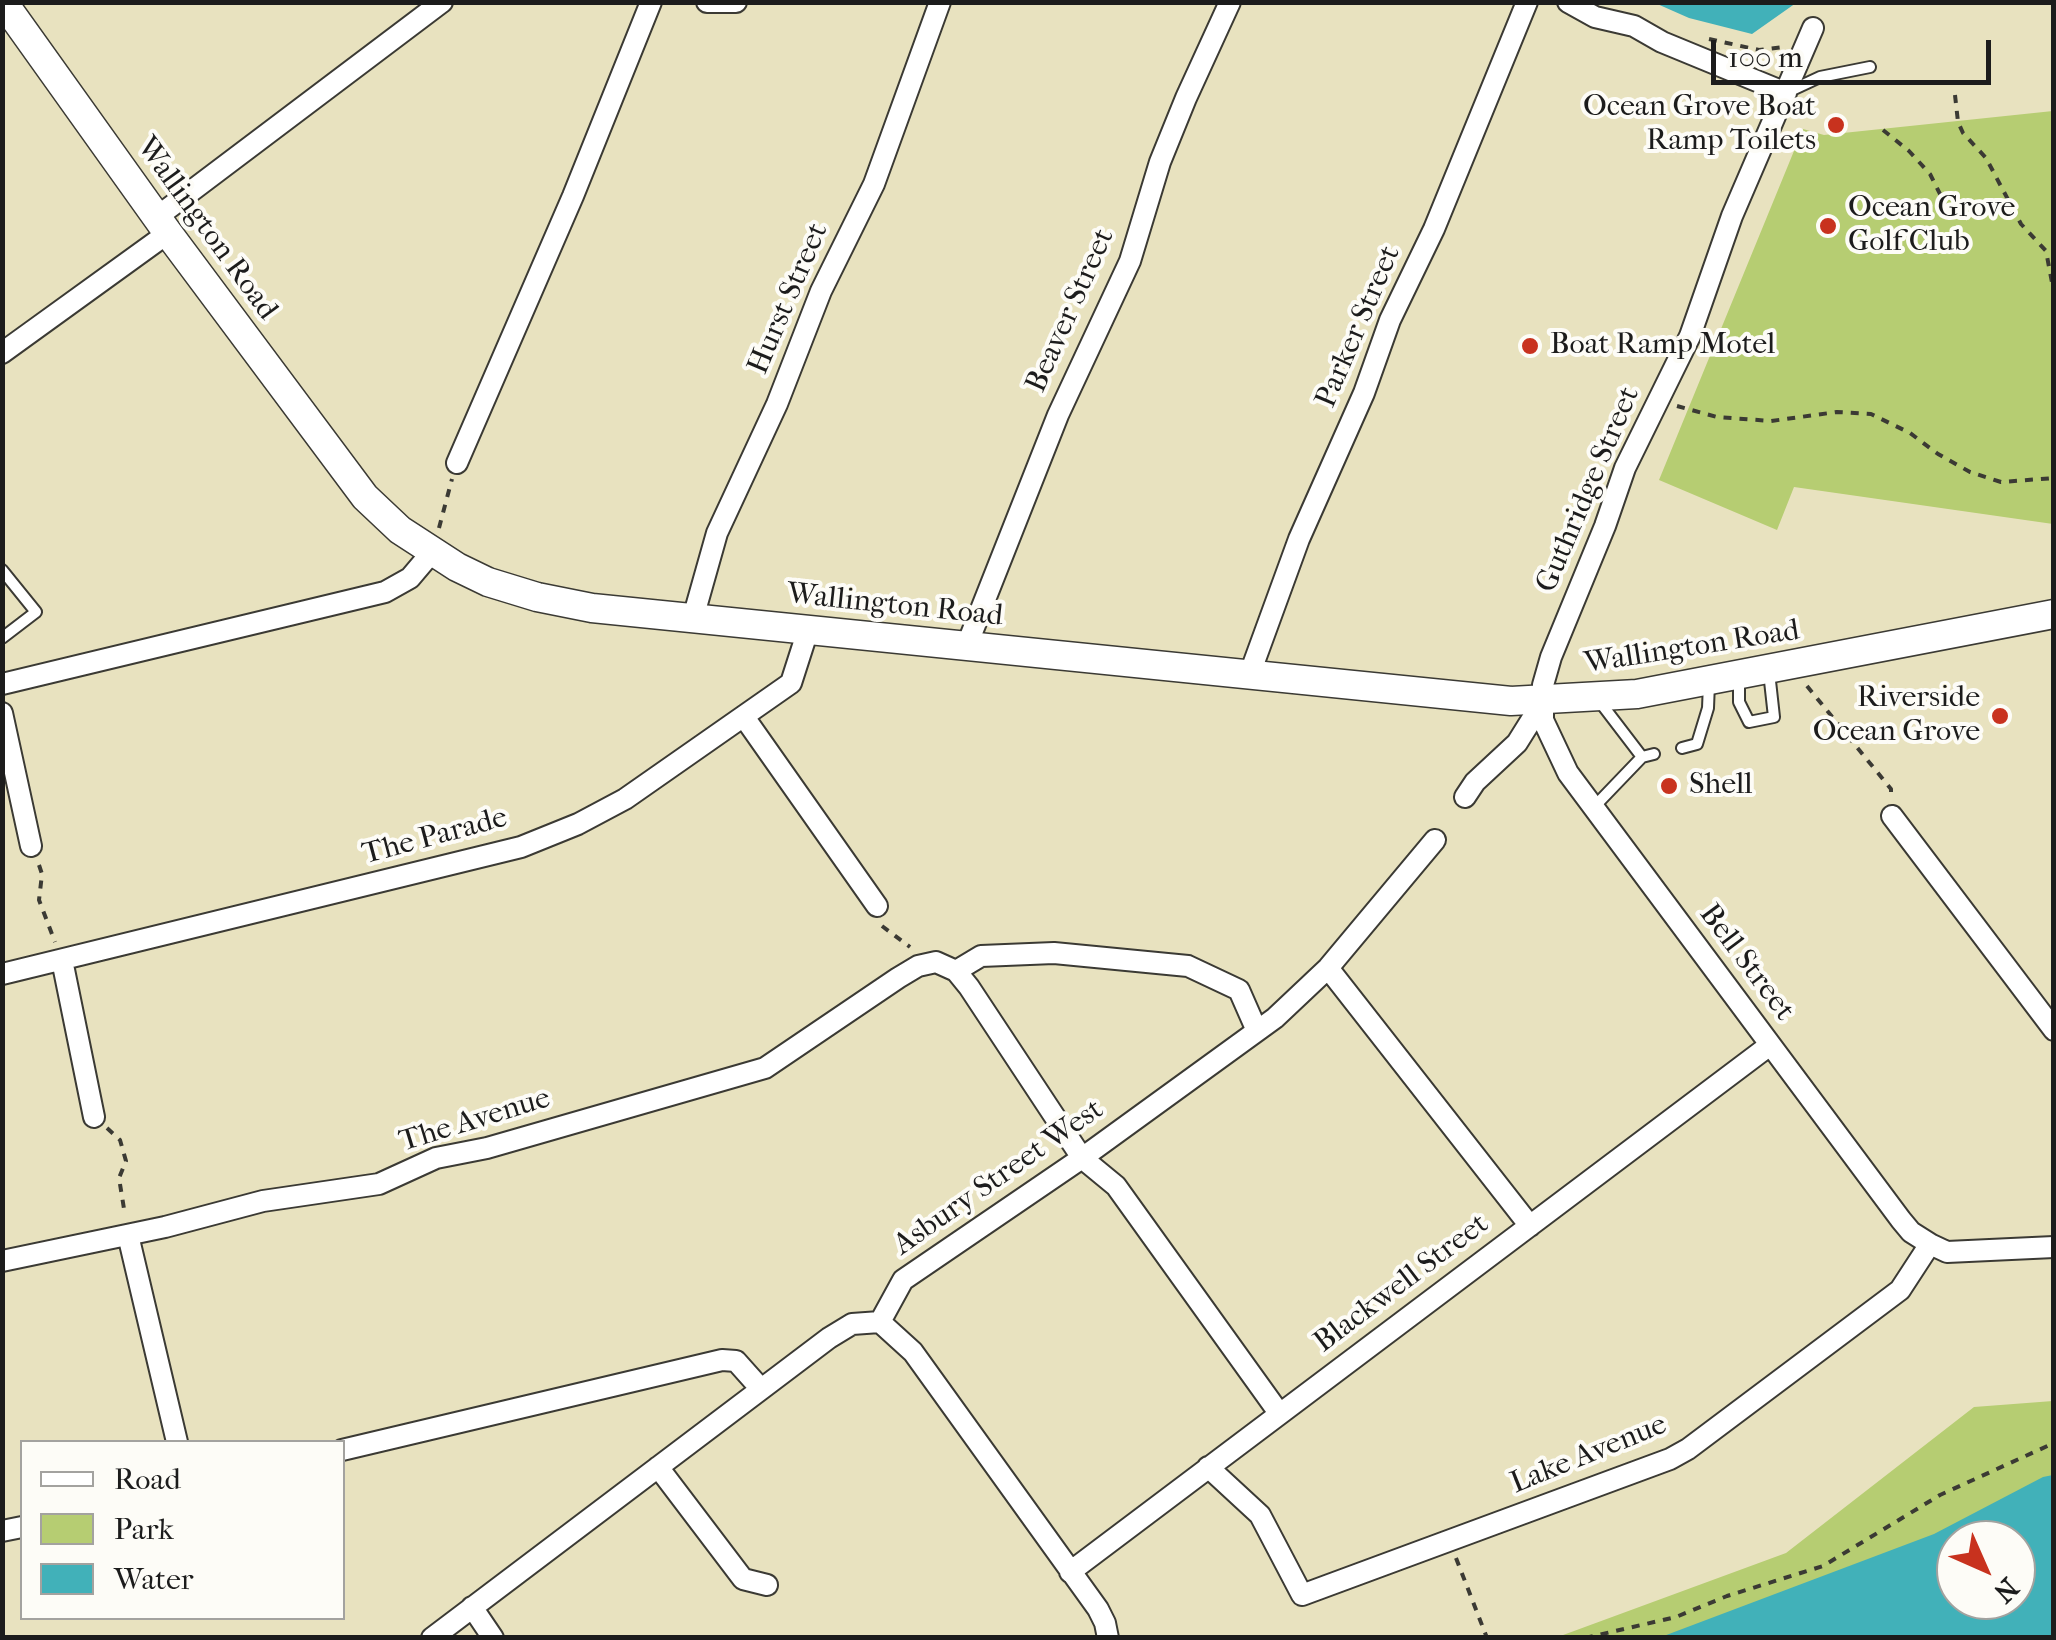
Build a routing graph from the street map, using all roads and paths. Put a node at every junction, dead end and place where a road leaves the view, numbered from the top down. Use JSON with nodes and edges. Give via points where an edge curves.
{"nodes":[{"id":1,"x":442,"y":2,"type":"edge"},
{"id":2,"x":651,"y":2,"type":"edge"},
{"id":3,"x":707,"y":2,"type":"edge"},
{"id":4,"x":736,"y":2,"type":"edge"},
{"id":5,"x":940,"y":2,"type":"edge"},
{"id":6,"x":1230,"y":2,"type":"edge"},
{"id":7,"x":1527,"y":2,"type":"edge"},
{"id":8,"x":1568,"y":2,"type":"edge"},
{"id":9,"x":5,"y":8,"type":"edge"},
{"id":10,"x":1810,"y":35,"type":"joint"},
{"id":11,"x":1700,"y":37,"type":"dead end"},
{"id":12,"x":1870,"y":67,"type":"dead end"},
{"id":13,"x":1786,"y":93,"type":"junction"},
{"id":14,"x":1955,"y":95,"type":"dead end"},
{"id":15,"x":1884,"y":130,"type":"dead end"},
{"id":16,"x":1948,"y":210,"type":"dead end"},
{"id":17,"x":162,"y":225,"type":"junction"},
{"id":18,"x":2054,"y":293,"type":"edge"},
{"id":19,"x":2,"y":353,"type":"edge"},
{"id":20,"x":1658,"y":401,"type":"junction"},
{"id":21,"x":456,"y":463,"type":"joint"},
{"id":22,"x":2054,"y":478,"type":"edge"},
{"id":23,"x":432,"y":552,"type":"junction"},
{"id":24,"x":2,"y":570,"type":"edge"},
{"id":25,"x":2054,"y":614,"type":"edge"},
{"id":26,"x":692,"y":618,"type":"junction"},
{"id":27,"x":808,"y":630,"type":"junction"},
{"id":28,"x":2,"y":638,"type":"edge"},
{"id":29,"x":967,"y":645,"type":"junction"},
{"id":30,"x":1780,"y":667,"type":"junction"},
{"id":31,"x":1248,"y":676,"type":"junction"},
{"id":32,"x":1739,"y":676,"type":"junction"},
{"id":33,"x":1709,"y":682,"type":"junction"},
{"id":34,"x":2,"y":684,"type":"edge"},
{"id":35,"x":1598,"y":698,"type":"junction"},
{"id":36,"x":1543,"y":701,"type":"junction"},
{"id":37,"x":2,"y":714,"type":"edge"},
{"id":38,"x":744,"y":717,"type":"junction"},
{"id":39,"x":1682,"y":748,"type":"dead end"},
{"id":40,"x":1654,"y":754,"type":"dead end"},
{"id":41,"x":1642,"y":757,"type":"junction"},
{"id":42,"x":1465,"y":797,"type":"dead end"},
{"id":43,"x":1593,"y":808,"type":"junction"},
{"id":44,"x":1892,"y":816,"type":"joint"},
{"id":45,"x":1435,"y":840,"type":"dead end"},
{"id":46,"x":31,"y":846,"type":"joint"},
{"id":47,"x":877,"y":906,"type":"joint"},
{"id":48,"x":62,"y":960,"type":"junction"},
{"id":49,"x":936,"y":962,"type":"junction"},
{"id":50,"x":1328,"y":968,"type":"junction"},
{"id":51,"x":956,"y":971,"type":"junction"},
{"id":52,"x":2,"y":974,"type":"edge"},
{"id":53,"x":2054,"y":1030,"type":"edge"},
{"id":54,"x":1257,"y":1031,"type":"junction"},
{"id":55,"x":1770,"y":1045,"type":"junction"},
{"id":56,"x":94,"y":1118,"type":"joint"},
{"id":57,"x":1082,"y":1158,"type":"junction"},
{"id":58,"x":1530,"y":1226,"type":"junction"},
{"id":59,"x":128,"y":1234,"type":"junction"},
{"id":60,"x":1930,"y":1244,"type":"junction"},
{"id":61,"x":2054,"y":1247,"type":"edge"},
{"id":62,"x":2,"y":1261,"type":"edge"},
{"id":63,"x":880,"y":1322,"type":"junction"},
{"id":64,"x":761,"y":1390,"type":"junction"},
{"id":65,"x":1279,"y":1413,"type":"junction"},
{"id":66,"x":177,"y":1440,"type":"edge"},
{"id":67,"x":2054,"y":1443,"type":"edge"},
{"id":68,"x":345,"y":1449,"type":"edge"},
{"id":69,"x":658,"y":1467,"type":"junction"},
{"id":70,"x":1208,"y":1468,"type":"junction"},
{"id":71,"x":1450,"y":1540,"type":"junction"},
{"id":72,"x":1070,"y":1572,"type":"junction"},
{"id":73,"x":767,"y":1585,"type":"dead end"},
{"id":74,"x":472,"y":1607,"type":"junction"},
{"id":75,"x":432,"y":1638,"type":"edge"},
{"id":76,"x":493,"y":1638,"type":"edge"},
{"id":77,"x":1108,"y":1638,"type":"edge"},
{"id":78,"x":1487,"y":1638,"type":"edge"},
{"id":79,"x":1585,"y":1638,"type":"edge"}],
"edges":[{"from":1,"to":17,"type":"street"},
{"from":2,"to":21,"type":"street"},
{"from":3,"to":4,"type":"street"},
{"from":5,"to":26,"type":"street","name":"Hurst Street","via":[[874,184],[716,533]]},
{"from":6,"to":29,"type":"street","name":"Beaver Street","via":[[1160,162],[1130,261],[1058,415]]},
{"from":7,"to":31,"type":"street","name":"Parker Street","via":[[1299,539]]},
{"from":8,"to":13,"type":"street"},
{"from":9,"to":17,"type":"street","name":"Wallington Road"},
{"from":10,"to":11,"type":"path","via":[[1760,50]]},
{"from":10,"to":13,"type":"street","name":"Guthridge Street"},
{"from":12,"to":13,"type":"lane","via":[[1820,77]]},
{"from":13,"to":20,"type":"street","name":"Guthridge Street"},
{"from":14,"to":18,"type":"path","via":[[1963,133],[2046,251]]},
{"from":15,"to":16,"type":"path","via":[[1930,174]]},
{"from":17,"to":19,"type":"street"},
{"from":17,"to":23,"type":"street","name":"Wallington Road","via":[[340,468],[388,519]]},
{"from":20,"to":22,"type":"path","via":[[1718,417],[1771,421],[1871,414],[1970,472],[2001,482]]},
{"from":20,"to":36,"type":"street","name":"Guthridge Street","via":[[1551,657]]},
{"from":21,"to":23,"type":"path"},
{"from":23,"to":26,"type":"street","name":"Wallington Road","via":[[488,582],[536,597]]},
{"from":23,"to":34,"type":"street","via":[[410,578],[385,592]]},
{"from":24,"to":28,"type":"lane","via":[[36,612]]},
{"from":25,"to":30,"type":"street","name":"Wallington Road"},
{"from":26,"to":27,"type":"street","name":"Wallington Road"},
{"from":27,"to":29,"type":"street","name":"Wallington Road"},
{"from":27,"to":38,"type":"street","name":"The Parade","via":[[792,683]]},
{"from":29,"to":31,"type":"street","name":"Wallington Road"},
{"from":30,"to":32,"type":"street","name":"Wallington Road"},
{"from":30,"to":32,"type":"lane","via":[[1774,717],[1749,722],[1739,702]]},
{"from":30,"to":44,"type":"path","via":[[1890,789]]},
{"from":31,"to":36,"type":"street","name":"Wallington Road"},
{"from":32,"to":33,"type":"street","name":"Wallington Road"},
{"from":33,"to":35,"type":"street","name":"Wallington Road"},
{"from":33,"to":39,"type":"lane","via":[[1697,744]]},
{"from":35,"to":36,"type":"street","name":"Wallington Road"},
{"from":35,"to":41,"type":"lane"},
{"from":36,"to":42,"type":"street","via":[[1517,743]]},
{"from":36,"to":43,"type":"street","name":"Bell Street","via":[[1546,732]]},
{"from":37,"to":46,"type":"street"},
{"from":38,"to":47,"type":"street"},
{"from":38,"to":48,"type":"street","name":"The Parade","via":[[625,799],[520,848]]},
{"from":40,"to":41,"type":"lane"},
{"from":41,"to":43,"type":"lane"},
{"from":43,"to":55,"type":"street","name":"Bell Street"},
{"from":44,"to":53,"type":"street"},
{"from":45,"to":50,"type":"street","name":"Asbury Street West"},
{"from":46,"to":48,"type":"path","via":[[42,874],[38,900]]},
{"from":47,"to":49,"type":"path","via":[[882,927]]},
{"from":48,"to":52,"type":"street","name":"The Parade"},
{"from":48,"to":56,"type":"street"},
{"from":49,"to":51,"type":"street"},
{"from":49,"to":59,"type":"street","name":"The Avenue","via":[[908,972],[766,1068],[436,1158],[380,1184],[263,1200]]},
{"from":50,"to":54,"type":"street","name":"Asbury Street West"},
{"from":50,"to":58,"type":"street"},
{"from":51,"to":54,"type":"street","via":[[982,956],[1054,953],[1188,966],[1239,990]]},
{"from":51,"to":57,"type":"street"},
{"from":54,"to":57,"type":"street","name":"Asbury Street West"},
{"from":55,"to":58,"type":"street","name":"Blackwell Street"},
{"from":55,"to":60,"type":"street","name":"Bell Street","via":[[1901,1220]]},
{"from":56,"to":59,"type":"path","via":[[120,1140]]},
{"from":57,"to":63,"type":"street","name":"Asbury Street West","via":[[904,1280]]},
{"from":57,"to":65,"type":"street","via":[[1116,1186]]},
{"from":58,"to":65,"type":"street","name":"Blackwell Street"},
{"from":59,"to":62,"type":"street","name":"The Avenue"},
{"from":59,"to":66,"type":"street"},
{"from":60,"to":61,"type":"street","via":[[1948,1252]]},
{"from":60,"to":71,"type":"street","name":"Lake Avenue","via":[[1900,1290],[1688,1449]]},
{"from":63,"to":64,"type":"street","via":[[852,1324]]},
{"from":63,"to":72,"type":"street","via":[[912,1352]]},
{"from":64,"to":68,"type":"street","via":[[736,1361],[722,1360]]},
{"from":64,"to":69,"type":"street"},
{"from":65,"to":70,"type":"street","name":"Blackwell Street"},
{"from":67,"to":79,"type":"path","via":[[1940,1495],[1824,1566],[1676,1617]]},
{"from":69,"to":73,"type":"street","via":[[743,1580]]},
{"from":69,"to":74,"type":"street"},
{"from":70,"to":71,"type":"street","name":"Lake Avenue","via":[[1260,1515],[1302,1594]]},
{"from":70,"to":72,"type":"street","name":"Blackwell Street"},
{"from":71,"to":78,"type":"path"},
{"from":72,"to":77,"type":"street","via":[[1098,1609]]},
{"from":74,"to":75,"type":"street"},
{"from":74,"to":76,"type":"street"}]}
